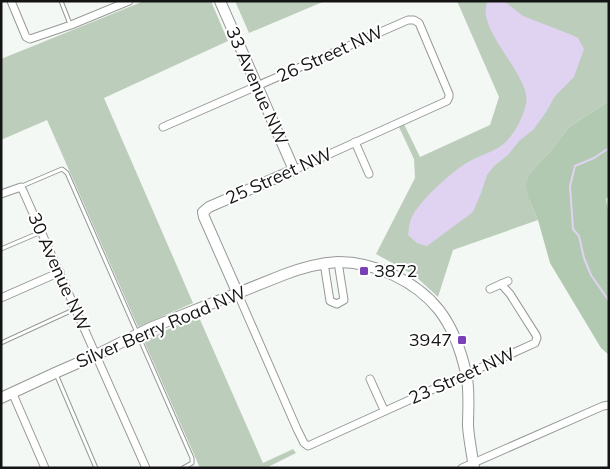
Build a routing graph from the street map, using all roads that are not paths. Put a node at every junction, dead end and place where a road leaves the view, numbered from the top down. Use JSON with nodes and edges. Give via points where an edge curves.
{"nodes":[{"id":1,"x":11,"y":1,"type":"edge"},
{"id":2,"x":61,"y":1,"type":"edge"},
{"id":3,"x":129,"y":1,"type":"edge"},
{"id":4,"x":220,"y":1,"type":"edge"},
{"id":5,"x":114,"y":4,"type":"edge"},
{"id":6,"x":71,"y":25,"type":"junction"},
{"id":7,"x":257,"y":86,"type":"junction"},
{"id":8,"x":449,"y":99,"type":"joint"},
{"id":9,"x":163,"y":127,"type":"dead end"},
{"id":10,"x":355,"y":142,"type":"junction"},
{"id":11,"x":294,"y":170,"type":"junction"},
{"id":12,"x":369,"y":174,"type":"dead end"},
{"id":13,"x":21,"y":187,"type":"junction"},
{"id":14,"x":1,"y":194,"type":"edge"},
{"id":15,"x":41,"y":232,"type":"junction"},
{"id":16,"x":1,"y":249,"type":"edge"},
{"id":17,"x":338,"y":262,"type":"junction"},
{"id":18,"x":324,"y":263,"type":"junction"},
{"id":19,"x":60,"y":272,"type":"junction"},
{"id":20,"x":490,"y":289,"type":"dead end"},
{"id":21,"x":238,"y":294,"type":"junction"},
{"id":22,"x":1,"y":298,"type":"edge"},
{"id":23,"x":76,"y":309,"type":"junction"},
{"id":24,"x":138,"y":334,"type":"junction"},
{"id":25,"x":1,"y":343,"type":"edge"},
{"id":26,"x":96,"y":355,"type":"junction"},
{"id":27,"x":55,"y":373,"type":"junction"},
{"id":28,"x":467,"y":374,"type":"junction"},
{"id":29,"x":370,"y":379,"type":"dead end"},
{"id":30,"x":12,"y":392,"type":"junction"},
{"id":31,"x":1,"y":398,"type":"edge"},
{"id":32,"x":609,"y":405,"type":"edge"},
{"id":33,"x":384,"y":410,"type":"junction"},
{"id":34,"x":473,"y":465,"type":"edge"},
{"id":35,"x":45,"y":468,"type":"edge"},
{"id":36,"x":96,"y":468,"type":"edge"},
{"id":37,"x":146,"y":468,"type":"edge"},
{"id":38,"x":183,"y":468,"type":"edge"},
{"id":39,"x":462,"y":468,"type":"edge"}],
"edges":[{"from":1,"to":6,"type":"street","via":[[28,38]]},
{"from":2,"to":6,"type":"lane"},
{"from":3,"to":5,"type":"street"},
{"from":4,"to":7,"type":"street","name":"33 Avenue NW"},
{"from":5,"to":6,"type":"street"},
{"from":7,"to":8,"type":"street","name":"26 Street NW","via":[[414,20],[419,23]]},
{"from":7,"to":9,"type":"street","name":"26 Street NW"},
{"from":7,"to":11,"type":"street","name":"33 Avenue NW"},
{"from":8,"to":10,"type":"street","name":"25 Street NW"},
{"from":10,"to":11,"type":"street","name":"25 Street NW"},
{"from":10,"to":12,"type":"street","name":"25 Street NW"},
{"from":11,"to":21,"type":"street","name":"25 Street NW","via":[[203,212]]},
{"from":13,"to":14,"type":"street"},
{"from":13,"to":15,"type":"street","name":"30 Avenue NW"},
{"from":13,"to":24,"type":"lane","via":[[62,169],[67,173]]},
{"from":15,"to":16,"type":"lane"},
{"from":15,"to":19,"type":"street","name":"30 Avenue NW"},
{"from":17,"to":18,"type":"street","name":"Silver Berry Road NW"},
{"from":17,"to":18,"type":"street","via":[[344,300],[337,304],[330,301]]},
{"from":17,"to":28,"type":"street","name":"Silver Berry Road NW","via":[[363,264],[389,273],[424,295],[439,310],[456,339]]},
{"from":18,"to":21,"type":"street","name":"Silver Berry Road NW","via":[[300,268]]},
{"from":19,"to":22,"type":"street"},
{"from":19,"to":23,"type":"street","name":"30 Avenue NW"},
{"from":20,"to":28,"type":"street","name":"23 Street NW","via":[[505,283],[537,338],[530,346]]},
{"from":21,"to":24,"type":"street","name":"Silver Berry Road NW"},
{"from":21,"to":33,"type":"street","name":"23 Street NW","via":[[306,445]]},
{"from":23,"to":25,"type":"lane"},
{"from":23,"to":26,"type":"street","name":"30 Avenue NW"},
{"from":24,"to":26,"type":"street","name":"Silver Berry Road NW"},
{"from":24,"to":38,"type":"lane","via":[[192,458],[192,463]]},
{"from":26,"to":27,"type":"street","name":"Silver Berry Road NW"},
{"from":26,"to":37,"type":"street","name":"30 Avenue NW"},
{"from":27,"to":30,"type":"street","name":"Silver Berry Road NW"},
{"from":27,"to":36,"type":"lane"},
{"from":28,"to":33,"type":"street","name":"23 Street NW"},
{"from":28,"to":34,"type":"street","name":"Silver Berry Road NW","via":[[468,428]]},
{"from":29,"to":33,"type":"street"},
{"from":30,"to":31,"type":"street","name":"Silver Berry Road NW"},
{"from":30,"to":35,"type":"street"},
{"from":32,"to":34,"type":"street"},
{"from":34,"to":39,"type":"street"}]}
